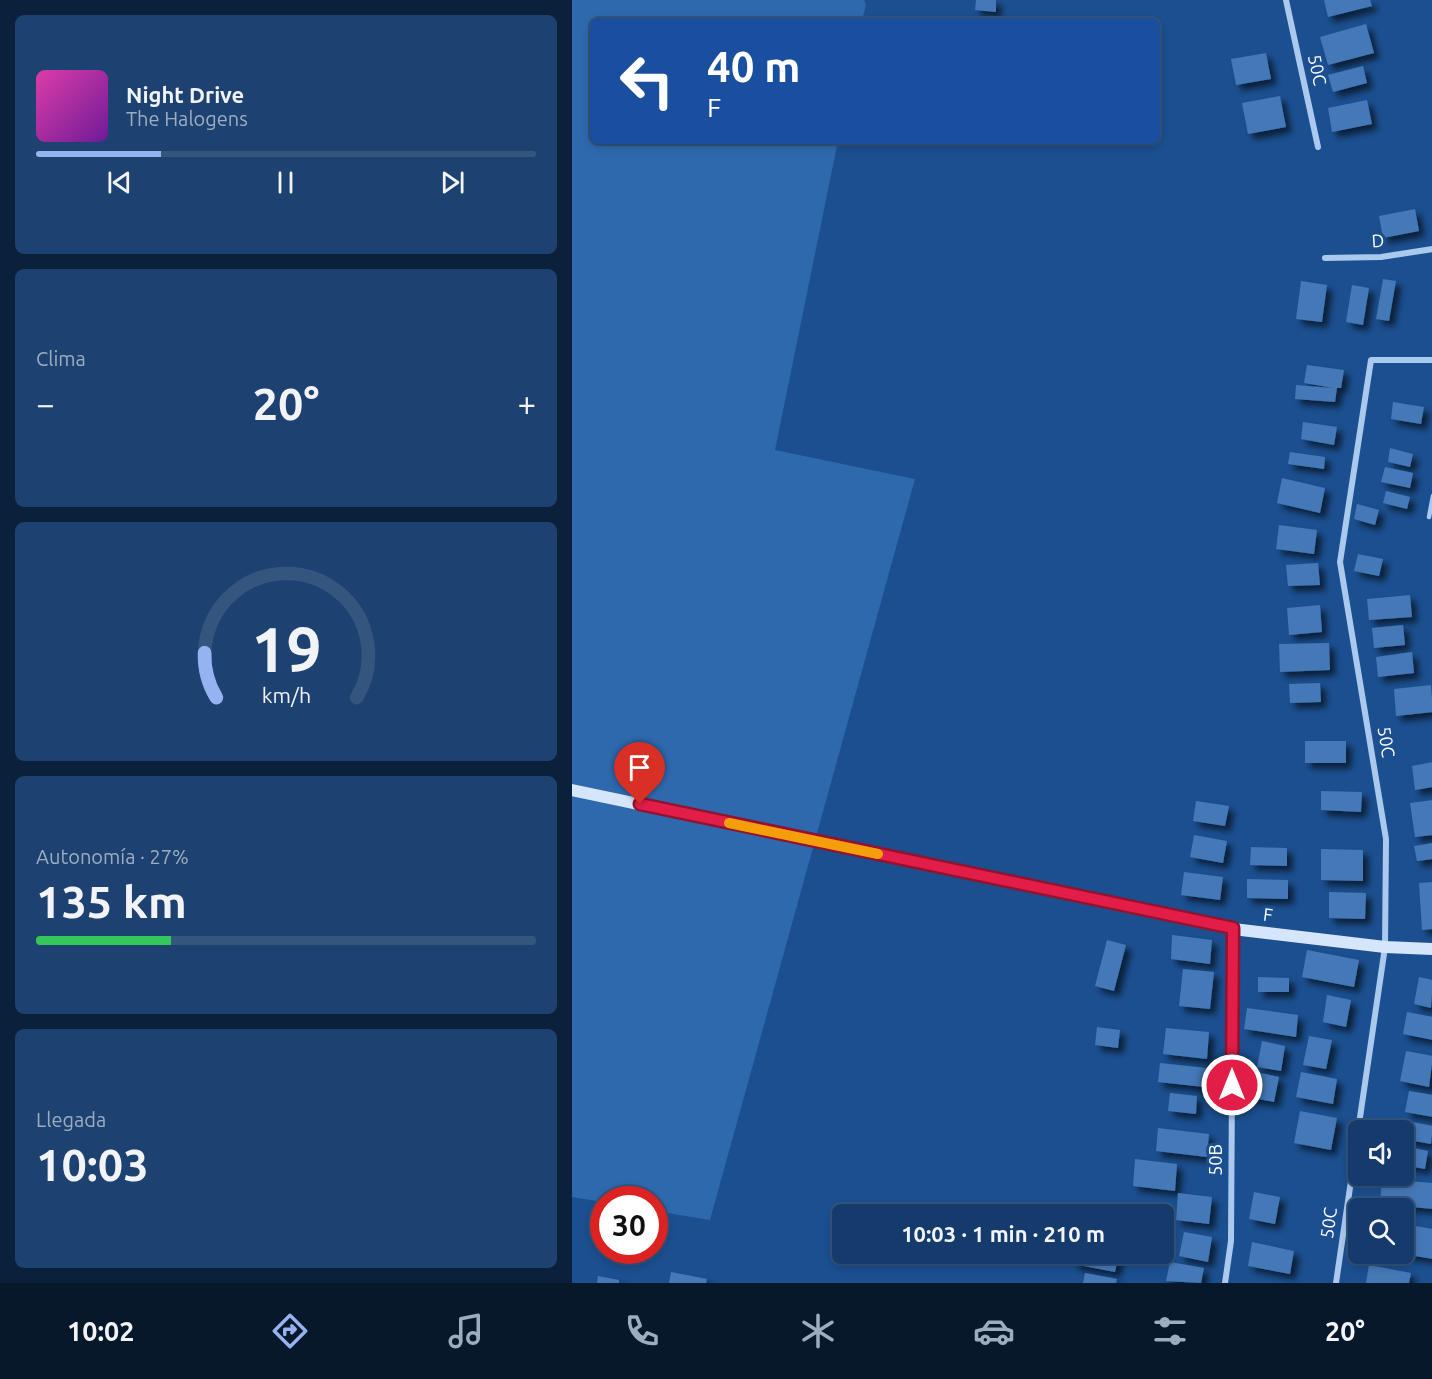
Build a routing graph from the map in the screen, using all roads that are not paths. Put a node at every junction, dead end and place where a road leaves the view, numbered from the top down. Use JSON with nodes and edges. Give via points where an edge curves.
{"nodes":[{"id":1,"x":1286,"y":0,"type":"edge"},
{"id":2,"x":1318,"y":147,"type":"dead end"},
{"id":3,"x":1433,"y":249,"type":"edge"},
{"id":4,"x":1325,"y":258,"type":"dead end"},
{"id":5,"x":1433,"y":360,"type":"edge"},
{"id":6,"x":1433,"y":496,"type":"edge"},
{"id":7,"x":1429,"y":517,"type":"dead end"},
{"id":8,"x":572,"y":790,"type":"edge"},
{"id":9,"x":1233,"y":928,"type":"junction"},
{"id":10,"x":1385,"y":947,"type":"junction"},
{"id":11,"x":1433,"y":949,"type":"edge"},
{"id":12,"x":1360,"y":1120,"type":"edge"},
{"id":13,"x":1350,"y":1186,"type":"edge"},
{"id":14,"x":1225,"y":1283,"type":"edge"},
{"id":15,"x":1336,"y":1283,"type":"edge"}],
"edges":[{"from":1,"to":2,"type":"street","name":"50C"},
{"from":3,"to":4,"type":"street","name":"D","via":[[1381,257]]},
{"from":5,"to":10,"type":"street","name":"50C","via":[[1371,360],[1340,562],[1386,839]]},
{"from":6,"to":7,"type":"lane"},
{"from":8,"to":9,"type":"street","name":"F"},
{"from":9,"to":10,"type":"street","name":"F"},
{"from":9,"to":14,"type":"street","name":"50B","via":[[1231,1241]]},
{"from":10,"to":11,"type":"street","name":"F"},
{"from":10,"to":12,"type":"street","name":"50C"},
{"from":13,"to":15,"type":"street","name":"50C"}]}
